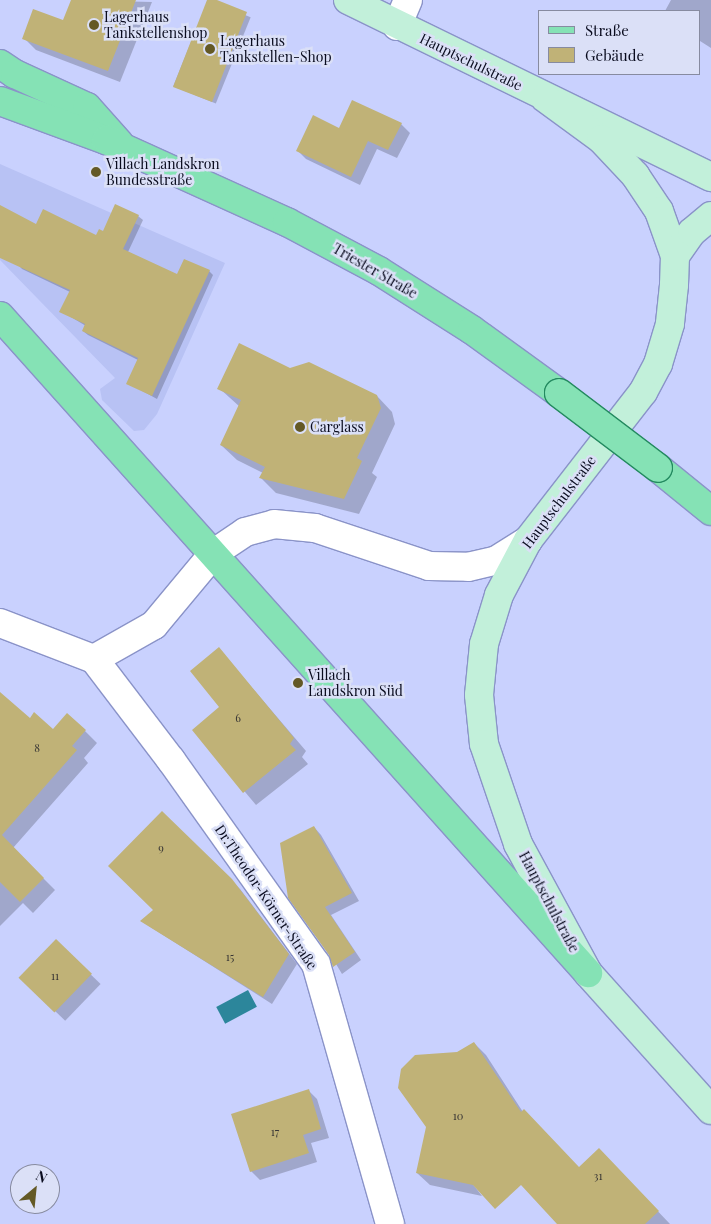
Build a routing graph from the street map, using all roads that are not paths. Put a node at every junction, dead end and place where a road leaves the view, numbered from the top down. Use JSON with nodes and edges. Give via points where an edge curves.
{"nodes":[{"id":1,"x":348,"y":0,"type":"edge"},
{"id":2,"x":408,"y":0,"type":"edge"},
{"id":3,"x":397,"y":26,"type":"junction"},
{"id":4,"x":0,"y":64,"type":"edge"},
{"id":5,"x":545,"y":98,"type":"junction"},
{"id":6,"x":0,"y":100,"type":"edge"},
{"id":7,"x":124,"y":148,"type":"junction"},
{"id":8,"x":711,"y":177,"type":"edge"},
{"id":9,"x":711,"y":216,"type":"edge"},
{"id":10,"x":674,"y":256,"type":"junction"},
{"id":11,"x":0,"y":316,"type":"edge"},
{"id":12,"x":711,"y":511,"type":"edge"},
{"id":13,"x":528,"y":540,"type":"junction"},
{"id":14,"x":214,"y":553,"type":"junction"},
{"id":15,"x":0,"y":622,"type":"edge"},
{"id":16,"x":94,"y":659,"type":"junction"},
{"id":17,"x":588,"y":973,"type":"junction"},
{"id":18,"x":711,"y":1110,"type":"edge"},
{"id":19,"x":390,"y":1224,"type":"edge"}],
"edges":[{"from":1,"to":3,"type":"main road","name":"Hauptschulstraße"},
{"from":2,"to":3,"type":"street"},
{"from":3,"to":5,"type":"main road","name":"Hauptschulstraße"},
{"from":4,"to":7,"type":"main road","via":[[87,107]]},
{"from":5,"to":8,"type":"main road","name":"Hauptschulstraße"},
{"from":5,"to":10,"type":"main road","name":"Hauptschulstraße","via":[[601,139],[636,175],[658,211]]},
{"from":6,"to":7,"type":"main road","name":"Triester Straße"},
{"from":7,"to":12,"type":"main road","name":"Triester Straße","bridge":true,"via":[[260,209],[379,272],[472,330]]},
{"from":9,"to":10,"type":"main road","via":[[692,232]]},
{"from":10,"to":13,"type":"main road","name":"Hauptschulstraße","via":[[670,324],[658,364],[643,392]]},
{"from":11,"to":14,"type":"main road"},
{"from":13,"to":14,"type":"street","via":[[494,561],[468,567],[429,566],[315,528],[274,524],[245,532]]},
{"from":13,"to":17,"type":"main road","name":"Hauptschulstraße","via":[[499,595],[484,644],[479,695],[484,744],[518,844]]},
{"from":14,"to":16,"type":"street","via":[[154,625]]},
{"from":14,"to":17,"type":"main road"},
{"from":15,"to":16,"type":"street"},
{"from":16,"to":19,"type":"street","name":"Dr.Theodor-Körner-Straße","via":[[171,760],[316,964]]},
{"from":17,"to":18,"type":"main road","name":"Hauptschulstraße"}]}
